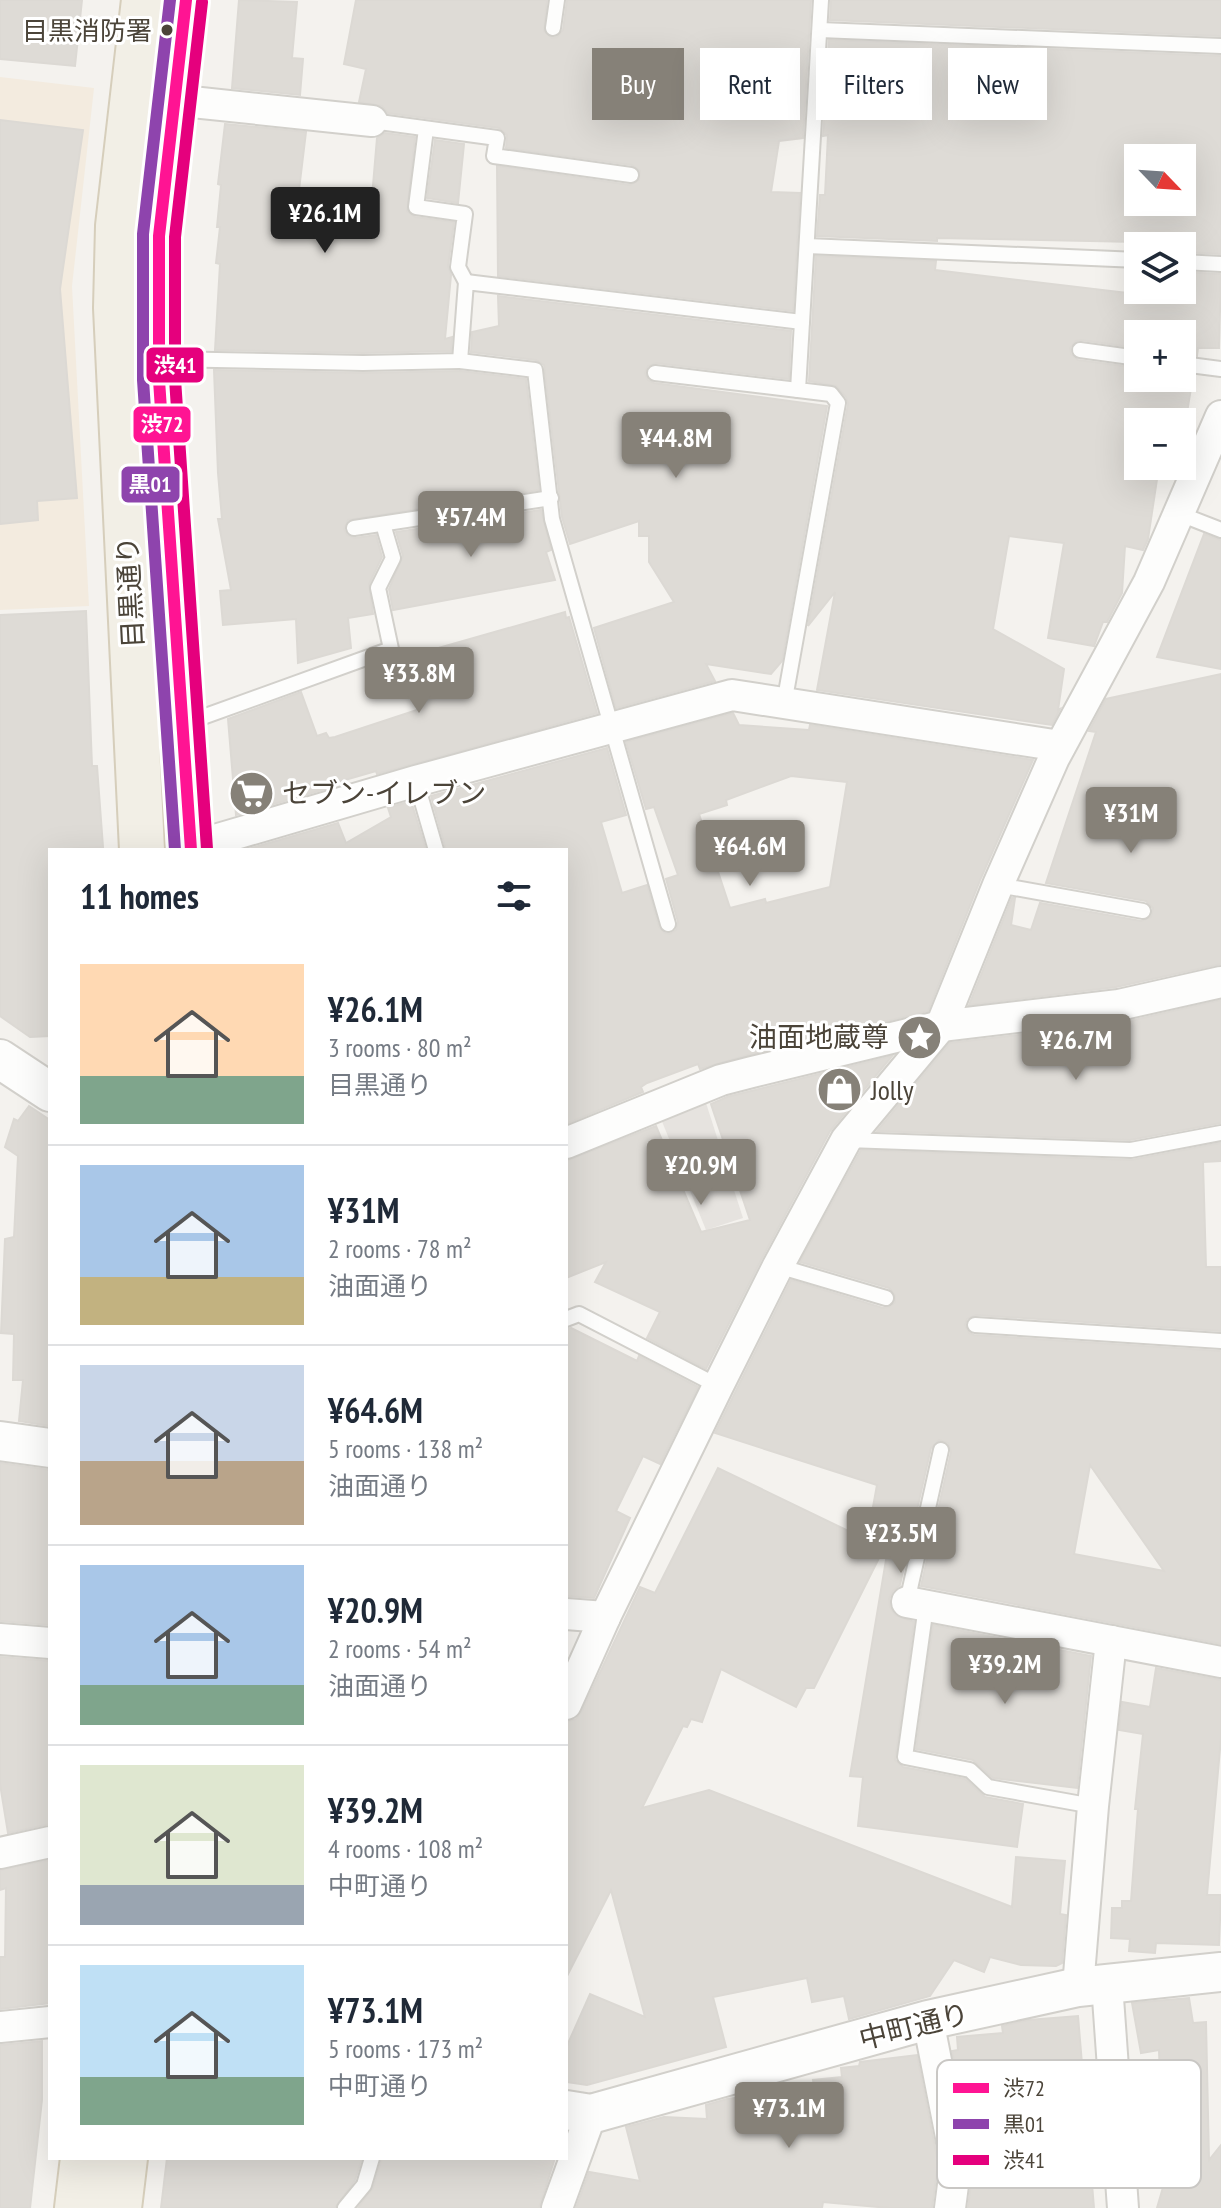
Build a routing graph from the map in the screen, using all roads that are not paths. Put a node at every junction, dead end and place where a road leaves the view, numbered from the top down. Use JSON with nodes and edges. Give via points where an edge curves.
{"nodes":[{"id":1,"x":144,"y":0,"type":"edge"},
{"id":2,"x":186,"y":0,"type":"edge"},
{"id":3,"x":557,"y":0,"type":"edge"},
{"id":4,"x":821,"y":0,"type":"edge"},
{"id":5,"x":553,"y":28,"type":"dead end"},
{"id":6,"x":820,"y":30,"type":"junction"},
{"id":7,"x":1221,"y":46,"type":"edge"},
{"id":8,"x":173,"y":100,"type":"junction"},
{"id":9,"x":372,"y":121,"type":"joint"},
{"id":10,"x":426,"y":129,"type":"junction"},
{"id":11,"x":631,"y":175,"type":"dead end"},
{"id":12,"x":807,"y":246,"type":"junction"},
{"id":13,"x":1124,"y":259,"type":"edge"},
{"id":14,"x":1196,"y":263,"type":"edge"},
{"id":15,"x":1221,"y":264,"type":"edge"},
{"id":16,"x":466,"y":282,"type":"junction"},
{"id":17,"x":802,"y":322,"type":"junction"},
{"id":18,"x":1080,"y":350,"type":"dead end"},
{"id":19,"x":1124,"y":356,"type":"edge"},
{"id":20,"x":159,"y":359,"type":"junction"},
{"id":21,"x":460,"y":361,"type":"junction"},
{"id":22,"x":1196,"y":366,"type":"edge"},
{"id":23,"x":1221,"y":369,"type":"edge"},
{"id":24,"x":655,"y":373,"type":"dead end"},
{"id":25,"x":798,"y":390,"type":"junction"},
{"id":26,"x":1221,"y":416,"type":"edge"},
{"id":27,"x":551,"y":498,"type":"junction"},
{"id":28,"x":1180,"y":514,"type":"junction"},
{"id":29,"x":383,"y":524,"type":"junction"},
{"id":30,"x":354,"y":528,"type":"dead end"},
{"id":31,"x":1221,"y":530,"type":"edge"},
{"id":32,"x":784,"y":704,"type":"junction"},
{"id":33,"x":182,"y":724,"type":"junction"},
{"id":34,"x":611,"y":728,"type":"junction"},
{"id":35,"x":1060,"y":746,"type":"junction"},
{"id":36,"x":416,"y":781,"type":"junction"},
{"id":37,"x":142,"y":848,"type":"edge"},
{"id":38,"x":191,"y":848,"type":"edge"},
{"id":39,"x":435,"y":848,"type":"edge"},
{"id":40,"x":998,"y":885,"type":"junction"},
{"id":41,"x":1143,"y":911,"type":"dead end"},
{"id":42,"x":668,"y":924,"type":"dead end"},
{"id":43,"x":1221,"y":982,"type":"edge"},
{"id":44,"x":941,"y":1026,"type":"junction"},
{"id":45,"x":0,"y":1059,"type":"edge"},
{"id":46,"x":48,"y":1091,"type":"edge"},
{"id":47,"x":1221,"y":1133,"type":"edge"},
{"id":48,"x":846,"y":1140,"type":"junction"},
{"id":49,"x":568,"y":1142,"type":"edge"},
{"id":50,"x":778,"y":1266,"type":"junction"},
{"id":51,"x":886,"y":1298,"type":"dead end"},
{"id":52,"x":568,"y":1318,"type":"edge"},
{"id":53,"x":975,"y":1325,"type":"dead end"},
{"id":54,"x":1221,"y":1341,"type":"edge"},
{"id":55,"x":718,"y":1386,"type":"junction"},
{"id":56,"x":0,"y":1441,"type":"edge"},
{"id":57,"x":48,"y":1448,"type":"edge"},
{"id":58,"x":941,"y":1450,"type":"dead end"},
{"id":59,"x":916,"y":1604,"type":"junction"},
{"id":60,"x":568,"y":1614,"type":"edge"},
{"id":61,"x":605,"y":1617,"type":"junction"},
{"id":62,"x":0,"y":1639,"type":"edge"},
{"id":63,"x":1111,"y":1641,"type":"junction"},
{"id":64,"x":48,"y":1643,"type":"edge"},
{"id":65,"x":1221,"y":1662,"type":"edge"},
{"id":66,"x":568,"y":1700,"type":"edge"},
{"id":67,"x":1093,"y":1806,"type":"junction"},
{"id":68,"x":48,"y":1842,"type":"edge"},
{"id":69,"x":0,"y":1853,"type":"edge"},
{"id":70,"x":1221,"y":1972,"type":"edge"},
{"id":71,"x":1092,"y":1986,"type":"junction"},
{"id":72,"x":928,"y":2020,"type":"junction"},
{"id":73,"x":48,"y":2022,"type":"edge"},
{"id":74,"x":0,"y":2027,"type":"edge"},
{"id":75,"x":1102,"y":2060,"type":"edge"},
{"id":76,"x":937,"y":2066,"type":"edge"},
{"id":77,"x":579,"y":2112,"type":"edge"},
{"id":78,"x":83,"y":2160,"type":"edge"},
{"id":79,"x":125,"y":2160,"type":"edge"},
{"id":80,"x":371,"y":2160,"type":"edge"},
{"id":81,"x":953,"y":2188,"type":"edge"},
{"id":82,"x":1120,"y":2188,"type":"edge"},
{"id":83,"x":77,"y":2208,"type":"edge"},
{"id":84,"x":119,"y":2208,"type":"edge"},
{"id":85,"x":345,"y":2208,"type":"edge"},
{"id":86,"x":557,"y":2208,"type":"edge"},
{"id":87,"x":950,"y":2208,"type":"edge"},
{"id":88,"x":1123,"y":2208,"type":"edge"}],
"edges":[{"from":1,"to":37,"type":"main road","name":"目黒通り","via":[[118,226],[116,308]]},
{"from":2,"to":8,"type":"main road","name":"目黒通り"},
{"from":3,"to":5,"type":"lane"},
{"from":4,"to":6,"type":"lane"},
{"from":6,"to":7,"type":"lane"},
{"from":6,"to":12,"type":"lane"},
{"from":8,"to":9,"type":"street"},
{"from":8,"to":20,"type":"main road","name":"目黒通り","via":[[159,236]]},
{"from":9,"to":10,"type":"lane"},
{"from":10,"to":11,"type":"lane","via":[[497,138],[494,156]]},
{"from":10,"to":16,"type":"lane","via":[[416,207],[465,214],[458,267]]},
{"from":12,"to":13,"type":"lane"},
{"from":12,"to":17,"type":"lane"},
{"from":14,"to":15,"type":"lane"},
{"from":16,"to":17,"type":"lane"},
{"from":16,"to":21,"type":"lane"},
{"from":17,"to":25,"type":"lane"},
{"from":18,"to":19,"type":"lane"},
{"from":20,"to":21,"type":"lane"},
{"from":20,"to":33,"type":"main road","name":"目黒通り"},
{"from":21,"to":27,"type":"lane","via":[[535,370]]},
{"from":22,"to":23,"type":"lane"},
{"from":24,"to":25,"type":"lane"},
{"from":25,"to":32,"type":"lane","via":[[831,394],[838,403]]},
{"from":26,"to":28,"type":"street"},
{"from":27,"to":29,"type":"lane"},
{"from":27,"to":34,"type":"lane","via":[[552,519]]},
{"from":28,"to":31,"type":"lane"},
{"from":28,"to":35,"type":"street"},
{"from":29,"to":30,"type":"lane"},
{"from":29,"to":33,"type":"lane","via":[[393,558],[378,588],[391,649]]},
{"from":32,"to":34,"type":"street","via":[[732,695]]},
{"from":32,"to":35,"type":"street"},
{"from":33,"to":38,"type":"main road","name":"目黒通り"},
{"from":34,"to":36,"type":"street"},
{"from":34,"to":42,"type":"lane"},
{"from":35,"to":40,"type":"street"},
{"from":36,"to":38,"type":"street"},
{"from":36,"to":39,"type":"lane"},
{"from":40,"to":41,"type":"lane"},
{"from":40,"to":44,"type":"street"},
{"from":43,"to":44,"type":"street","via":[[1119,1005]]},
{"from":44,"to":48,"type":"street"},
{"from":44,"to":49,"type":"street","via":[[721,1080]]},
{"from":45,"to":46,"type":"street"},
{"from":47,"to":48,"type":"lane","via":[[1131,1150]]},
{"from":48,"to":50,"type":"street"},
{"from":50,"to":51,"type":"lane"},
{"from":50,"to":55,"type":"street"},
{"from":52,"to":55,"type":"lane","via":[[579,1314]]},
{"from":53,"to":54,"type":"lane"},
{"from":55,"to":61,"type":"street"},
{"from":56,"to":57,"type":"street"},
{"from":58,"to":59,"type":"lane"},
{"from":59,"to":63,"type":"street"},
{"from":59,"to":67,"type":"lane","via":[[905,1757],[970,1770],[988,1787]]},
{"from":60,"to":61,"type":"street"},
{"from":61,"to":66,"type":"street"},
{"from":62,"to":64,"type":"street"},
{"from":63,"to":65,"type":"street"},
{"from":63,"to":67,"type":"street"},
{"from":67,"to":71,"type":"street"},
{"from":68,"to":69,"type":"street"},
{"from":70,"to":71,"type":"street","name":"中町通り"},
{"from":71,"to":72,"type":"street","name":"中町通り"},
{"from":71,"to":75,"type":"street"},
{"from":72,"to":76,"type":"street"},
{"from":72,"to":77,"type":"street","name":"中町通り"},
{"from":73,"to":74,"type":"street"},
{"from":77,"to":86,"type":"street"},
{"from":78,"to":83,"type":"main road"},
{"from":79,"to":84,"type":"main road"},
{"from":80,"to":85,"type":"lane","via":[[364,2185]]},
{"from":81,"to":87,"type":"street"},
{"from":82,"to":88,"type":"street"}]}
